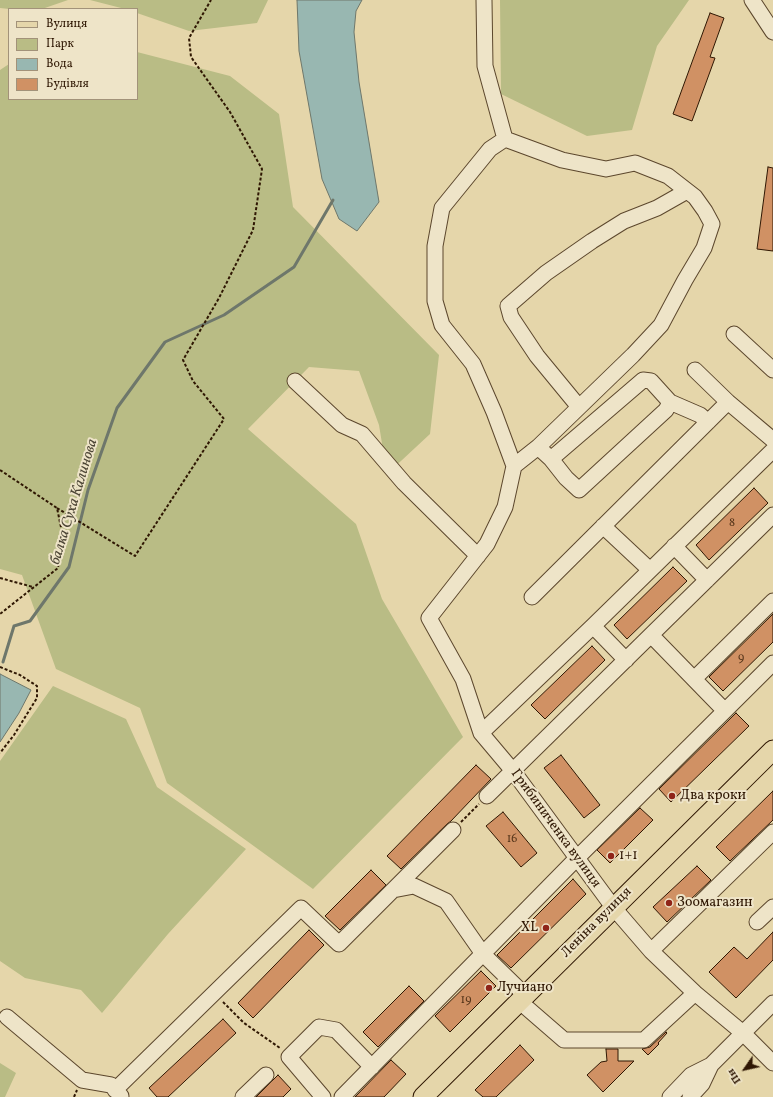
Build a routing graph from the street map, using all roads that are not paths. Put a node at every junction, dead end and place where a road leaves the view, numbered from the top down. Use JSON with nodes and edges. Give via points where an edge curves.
{"nodes":[{"id":1,"x":484,"y":0,"type":"edge"},
{"id":2,"x":752,"y":0,"type":"edge"},
{"id":3,"x":773,"y":32,"type":"edge"},
{"id":4,"x":505,"y":138,"type":"junction"},
{"id":5,"x":687,"y":191,"type":"junction"},
{"id":6,"x":734,"y":334,"type":"dead end"},
{"id":7,"x":695,"y":370,"type":"dead end"},
{"id":8,"x":773,"y":370,"type":"edge"},
{"id":9,"x":295,"y":381,"type":"dead end"},
{"id":10,"x":670,"y":402,"type":"junction"},
{"id":11,"x":728,"y":402,"type":"junction"},
{"id":12,"x":579,"y":407,"type":"junction"},
{"id":13,"x":708,"y":422,"type":"junction"},
{"id":14,"x":773,"y":440,"type":"edge"},
{"id":15,"x":538,"y":447,"type":"junction"},
{"id":16,"x":773,"y":450,"type":"edge"},
{"id":17,"x":551,"y":459,"type":"junction"},
{"id":18,"x":514,"y":466,"type":"junction"},
{"id":19,"x":773,"y":515,"type":"edge"},
{"id":20,"x":603,"y":526,"type":"junction"},
{"id":21,"x":674,"y":546,"type":"junction"},
{"id":22,"x":478,"y":556,"type":"junction"},
{"id":23,"x":650,"y":570,"type":"junction"},
{"id":24,"x":707,"y":580,"type":"junction"},
{"id":25,"x":532,"y":597,"type":"dead end"},
{"id":26,"x":773,"y":601,"type":"edge"},
{"id":27,"x":593,"y":626,"type":"junction"},
{"id":28,"x":651,"y":635,"type":"junction"},
{"id":29,"x":626,"y":660,"type":"junction"},
{"id":30,"x":773,"y":663,"type":"edge"},
{"id":31,"x":694,"y":679,"type":"junction"},
{"id":32,"x":725,"y":711,"type":"junction"},
{"id":33,"x":481,"y":733,"type":"junction"},
{"id":34,"x":773,"y":750,"type":"edge"},
{"id":35,"x":513,"y":771,"type":"junction"},
{"id":36,"x":487,"y":796,"type":"road end"},
{"id":37,"x":453,"y":830,"type":"road end"},
{"id":38,"x":773,"y":832,"type":"edge"},
{"id":39,"x":577,"y":858,"type":"junction"},
{"id":40,"x":393,"y":890,"type":"junction"},
{"id":41,"x":773,"y":906,"type":"edge"},
{"id":42,"x":613,"y":907,"type":"junction"},
{"id":43,"x":757,"y":922,"type":"dead end"},
{"id":44,"x":652,"y":950,"type":"junction"},
{"id":45,"x":483,"y":954,"type":"junction"},
{"id":46,"x":695,"y":993,"type":"junction"},
{"id":47,"x":522,"y":998,"type":"junction"},
{"id":48,"x":773,"y":1003,"type":"edge"},
{"id":49,"x":7,"y":1017,"type":"dead end"},
{"id":50,"x":743,"y":1033,"type":"junction"},
{"id":51,"x":773,"y":1063,"type":"edge"},
{"id":52,"x":712,"y":1065,"type":"junction"},
{"id":53,"x":372,"y":1067,"type":"junction"},
{"id":54,"x":266,"y":1074,"type":"dead end"},
{"id":55,"x":118,"y":1094,"type":"edge"},
{"id":56,"x":243,"y":1097,"type":"edge"},
{"id":57,"x":323,"y":1097,"type":"edge"},
{"id":58,"x":342,"y":1097,"type":"edge"},
{"id":59,"x":423,"y":1097,"type":"edge"},
{"id":60,"x":670,"y":1097,"type":"edge"},
{"id":61,"x":690,"y":1097,"type":"edge"}],
"edges":[{"from":1,"to":4,"type":"street","via":[[485,66]]},
{"from":2,"to":3,"type":"street"},
{"from":4,"to":5,"type":"street","via":[[562,160],[606,169],[635,163],[668,176]]},
{"from":4,"to":18,"type":"street","via":[[490,149],[442,208],[435,246],[435,301],[442,325],[473,364]]},
{"from":5,"to":12,"type":"street","via":[[706,211],[712,224],[704,248],[661,325]]},
{"from":5,"to":12,"type":"street","via":[[592,241],[546,273],[508,306],[511,317],[537,356]]},
{"from":6,"to":8,"type":"street"},
{"from":7,"to":11,"type":"street"},
{"from":9,"to":22,"type":"street","via":[[342,425],[362,434],[404,483]]},
{"from":10,"to":13,"type":"street","via":[[700,415]]},
{"from":10,"to":17,"type":"street","via":[[651,381],[642,380]]},
{"from":10,"to":17,"type":"street","via":[[666,410],[579,490]]},
{"from":11,"to":13,"type":"street"},
{"from":11,"to":14,"type":"street"},
{"from":12,"to":15,"type":"street"},
{"from":13,"to":20,"type":"street"},
{"from":15,"to":17,"type":"street"},
{"from":15,"to":18,"type":"street"},
{"from":16,"to":21,"type":"street"},
{"from":18,"to":22,"type":"street","via":[[505,508]]},
{"from":19,"to":24,"type":"street"},
{"from":20,"to":23,"type":"street"},
{"from":20,"to":25,"type":"street"},
{"from":21,"to":23,"type":"street"},
{"from":21,"to":24,"type":"street"},
{"from":22,"to":33,"type":"street","name":"Грибиниченка вулиця","via":[[429,618],[463,679]]},
{"from":23,"to":27,"type":"street"},
{"from":24,"to":28,"type":"street"},
{"from":26,"to":31,"type":"street"},
{"from":27,"to":29,"type":"street"},
{"from":27,"to":33,"type":"street"},
{"from":28,"to":29,"type":"street"},
{"from":28,"to":31,"type":"street"},
{"from":29,"to":35,"type":"street"},
{"from":30,"to":32,"type":"street"},
{"from":31,"to":32,"type":"street"},
{"from":32,"to":39,"type":"street"},
{"from":33,"to":35,"type":"street","name":"Грибиниченка вулиця"},
{"from":34,"to":42,"type":"main road","name":"Леніна вулиця"},
{"from":35,"to":36,"type":"street"},
{"from":35,"to":39,"type":"street","name":"Грибиниченка вулиця"},
{"from":37,"to":40,"type":"street"},
{"from":38,"to":44,"type":"street"},
{"from":39,"to":42,"type":"street","name":"Грибиниченка вулиця"},
{"from":39,"to":45,"type":"street"},
{"from":40,"to":45,"type":"street","via":[[414,886],[446,901]]},
{"from":40,"to":55,"type":"street","via":[[339,944],[302,908],[214,993]]},
{"from":41,"to":43,"type":"street"},
{"from":42,"to":44,"type":"street","name":"Грибиниченка вулиця"},
{"from":42,"to":47,"type":"main road","name":"Леніна вулиця"},
{"from":44,"to":46,"type":"street","name":"Грибиниченка вулиця"},
{"from":45,"to":47,"type":"street"},
{"from":45,"to":53,"type":"street"},
{"from":46,"to":47,"type":"street","via":[[644,1040],[564,1040]]},
{"from":46,"to":50,"type":"street","name":"Грибиниченка вулиця"},
{"from":47,"to":59,"type":"main road","name":"Леніна вулиця"},
{"from":48,"to":50,"type":"street"},
{"from":49,"to":55,"type":"street","via":[[82,1080],[111,1085]]},
{"from":50,"to":51,"type":"street","name":"Грибиниченка вулиця"},
{"from":50,"to":52,"type":"street"},
{"from":52,"to":60,"type":"street","via":[[691,1075]]},
{"from":52,"to":61,"type":"street","via":[[702,1084]]},
{"from":53,"to":57,"type":"street","via":[[336,1030],[319,1027],[289,1057]]},
{"from":53,"to":58,"type":"street"},
{"from":54,"to":56,"type":"street"}]}
